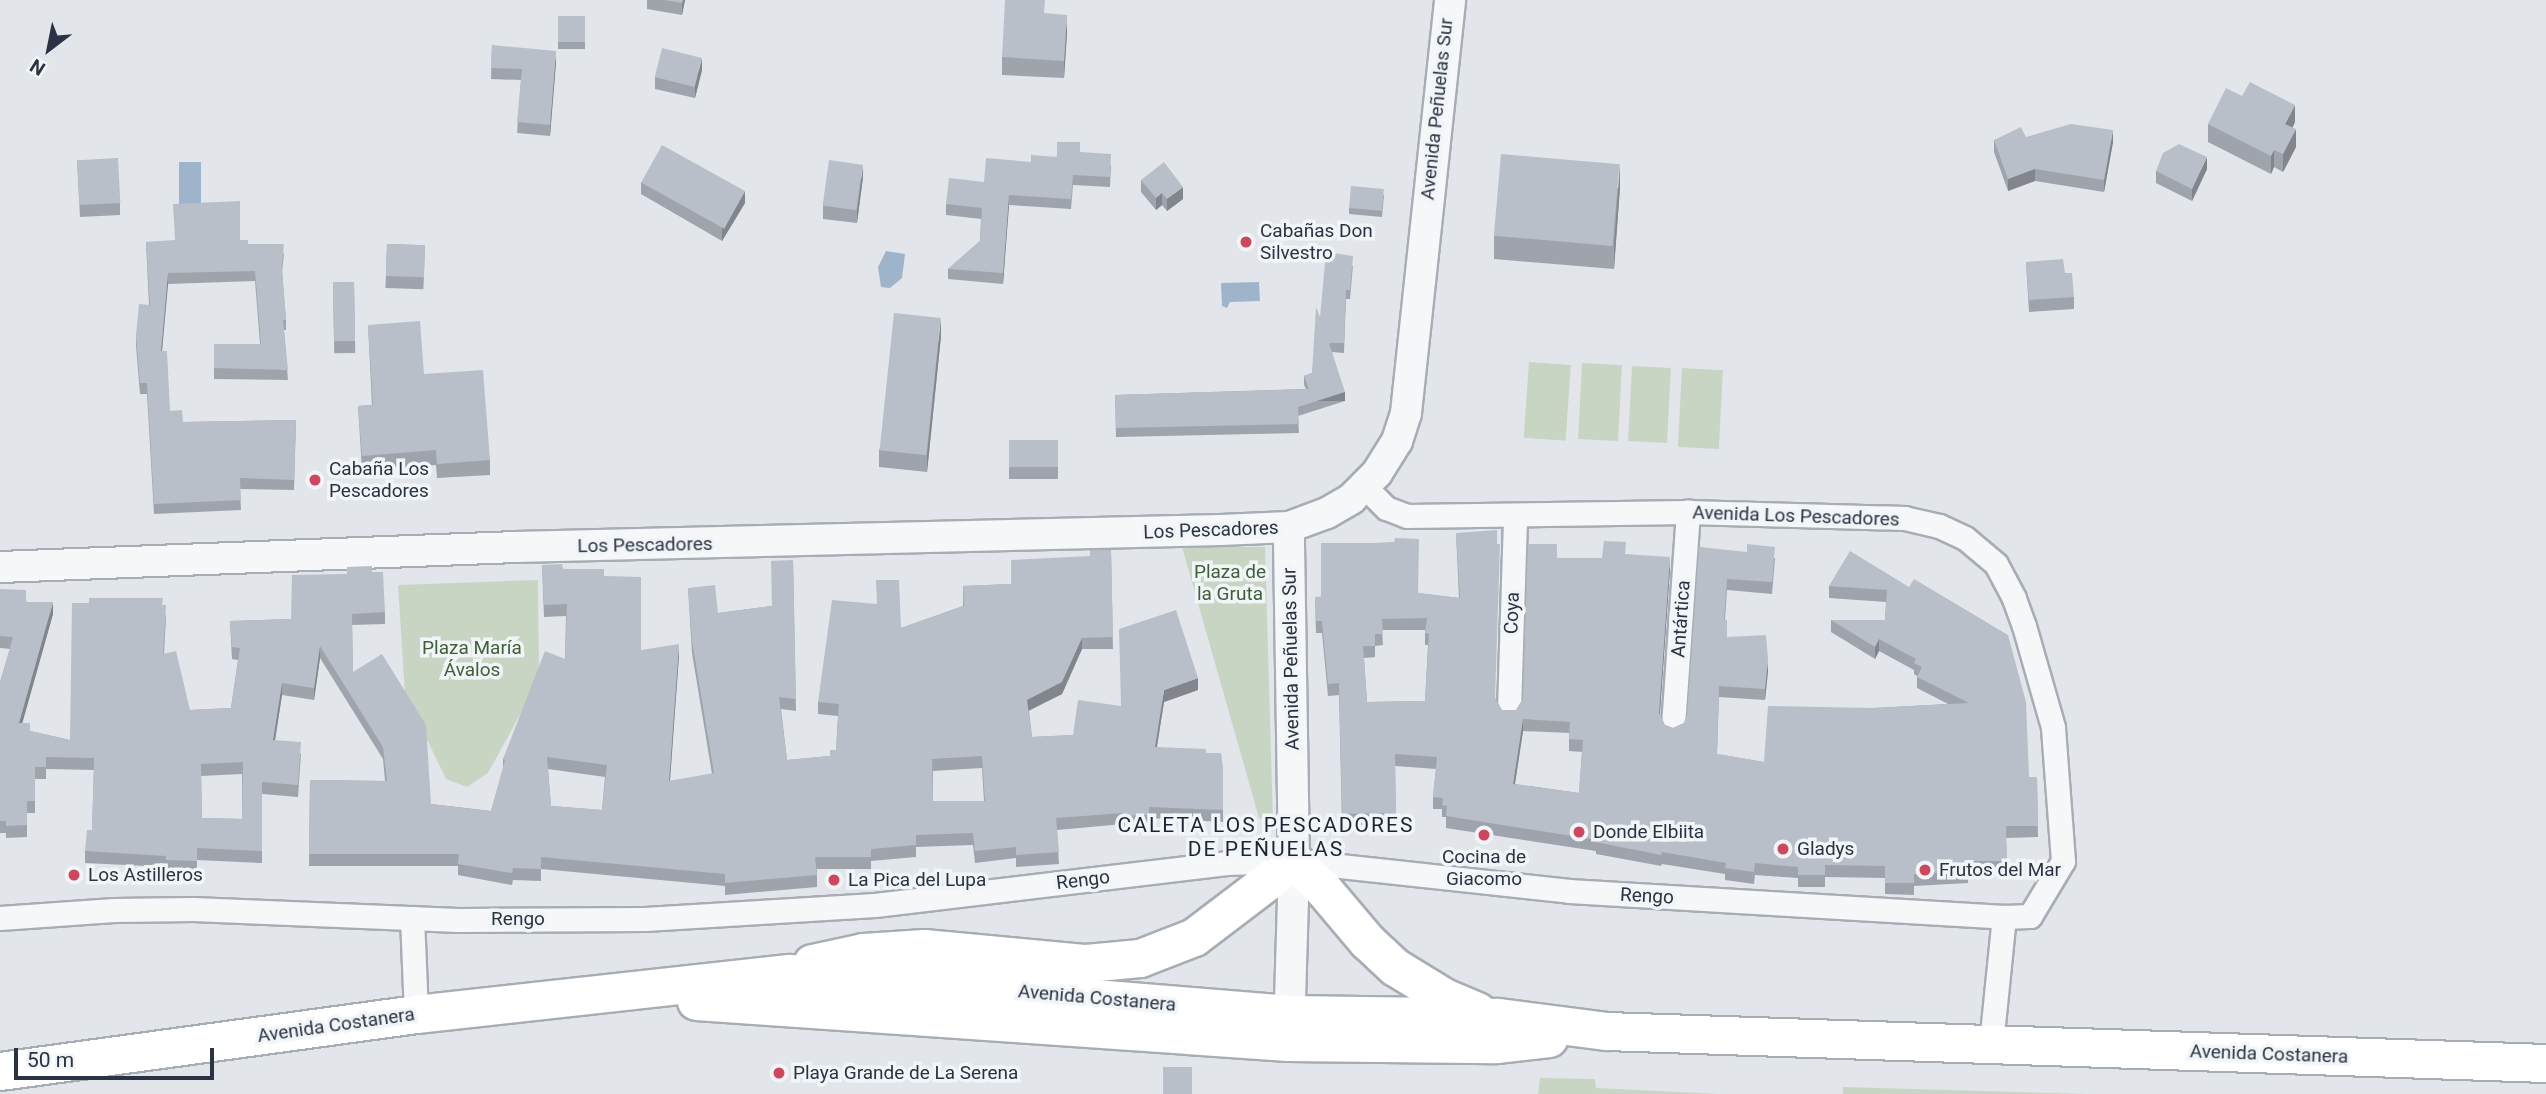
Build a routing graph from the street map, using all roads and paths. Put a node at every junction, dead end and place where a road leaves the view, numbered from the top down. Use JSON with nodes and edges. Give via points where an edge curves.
{"nodes":[{"id":1,"x":1450,"y":0,"type":"edge"},
{"id":2,"x":1364,"y":486,"type":"junction"},
{"id":3,"x":1688,"y":512,"type":"junction"},
{"id":4,"x":1515,"y":516,"type":"junction"},
{"id":5,"x":1289,"y":527,"type":"junction"},
{"id":6,"x":0,"y":567,"type":"edge"},
{"id":7,"x":1509,"y":710,"type":"edge"},
{"id":8,"x":1673,"y":726,"type":"edge"},
{"id":9,"x":1294,"y":861,"type":"junction"},
{"id":10,"x":2004,"y":917,"type":"junction"},
{"id":11,"x":0,"y":918,"type":"edge"},
{"id":12,"x":412,"y":918,"type":"junction"},
{"id":13,"x":789,"y":973,"type":"junction"},
{"id":14,"x":589,"y":996,"type":"junction"},
{"id":15,"x":416,"y":1014,"type":"junction"},
{"id":16,"x":1498,"y":1017,"type":"junction"},
{"id":17,"x":1289,"y":1028,"type":"junction"},
{"id":18,"x":1606,"y":1031,"type":"junction"},
{"id":19,"x":1991,"y":1044,"type":"junction"},
{"id":20,"x":2546,"y":1063,"type":"edge"},
{"id":21,"x":0,"y":1071,"type":"edge"}],
"edges":[{"from":1,"to":2,"type":"street","name":"Avenida Peñuelas Sur","via":[[1406,413],[1391,454]]},
{"from":2,"to":4,"type":"street","name":"Avenida Los Pescadores","via":[[1386,508],[1407,516]]},
{"from":2,"to":5,"type":"street","name":"Avenida Peñuelas Sur","via":[[1328,513]]},
{"from":3,"to":4,"type":"street","name":"Avenida Los Pescadores"},
{"from":3,"to":8,"type":"street","name":"Antártica"},
{"from":3,"to":10,"type":"street","name":"Avenida Los Pescadores","via":[[1905,518],[1965,538],[1996,564],[2017,607],[2053,727],[2063,861],[2030,916]]},
{"from":4,"to":7,"type":"street","name":"Coya"},
{"from":5,"to":6,"type":"street","name":"Los Pescadores","via":[[515,547]]},
{"from":5,"to":9,"type":"street","name":"Avenida Peñuelas Sur"},
{"from":9,"to":10,"type":"street","name":"Rengo","via":[[1569,891]]},
{"from":9,"to":12,"type":"street","name":"Rengo","via":[[1226,863],[875,905],[645,919]]},
{"from":9,"to":13,"type":"main road","via":[[1194,937],[1140,958],[1086,963],[904,948],[836,957]]},
{"from":9,"to":16,"type":"main road","via":[[1395,967],[1444,998]]},
{"from":9,"to":17,"type":"street","name":"Avenida Peñuelas Sur"},
{"from":10,"to":19,"type":"street"},
{"from":11,"to":12,"type":"street","name":"Rengo","via":[[193,909]]},
{"from":12,"to":15,"type":"street"},
{"from":13,"to":14,"type":"main road","name":"Avenida Costanera"},
{"from":13,"to":17,"type":"main road","name":"Avenida Costanera"},
{"from":14,"to":15,"type":"main road","name":"Avenida Costanera"},
{"from":14,"to":17,"type":"main road","name":"Avenida Costanera"},
{"from":15,"to":21,"type":"main road","name":"Avenida Costanera"},
{"from":16,"to":17,"type":"main road","name":"Avenida Costanera"},
{"from":16,"to":18,"type":"main road","name":"Avenida Costanera"},
{"from":17,"to":18,"type":"main road","name":"Avenida Costanera","via":[[1496,1044]]},
{"from":18,"to":19,"type":"main road","name":"Avenida Costanera"},
{"from":19,"to":20,"type":"main road","name":"Avenida Costanera"}]}
